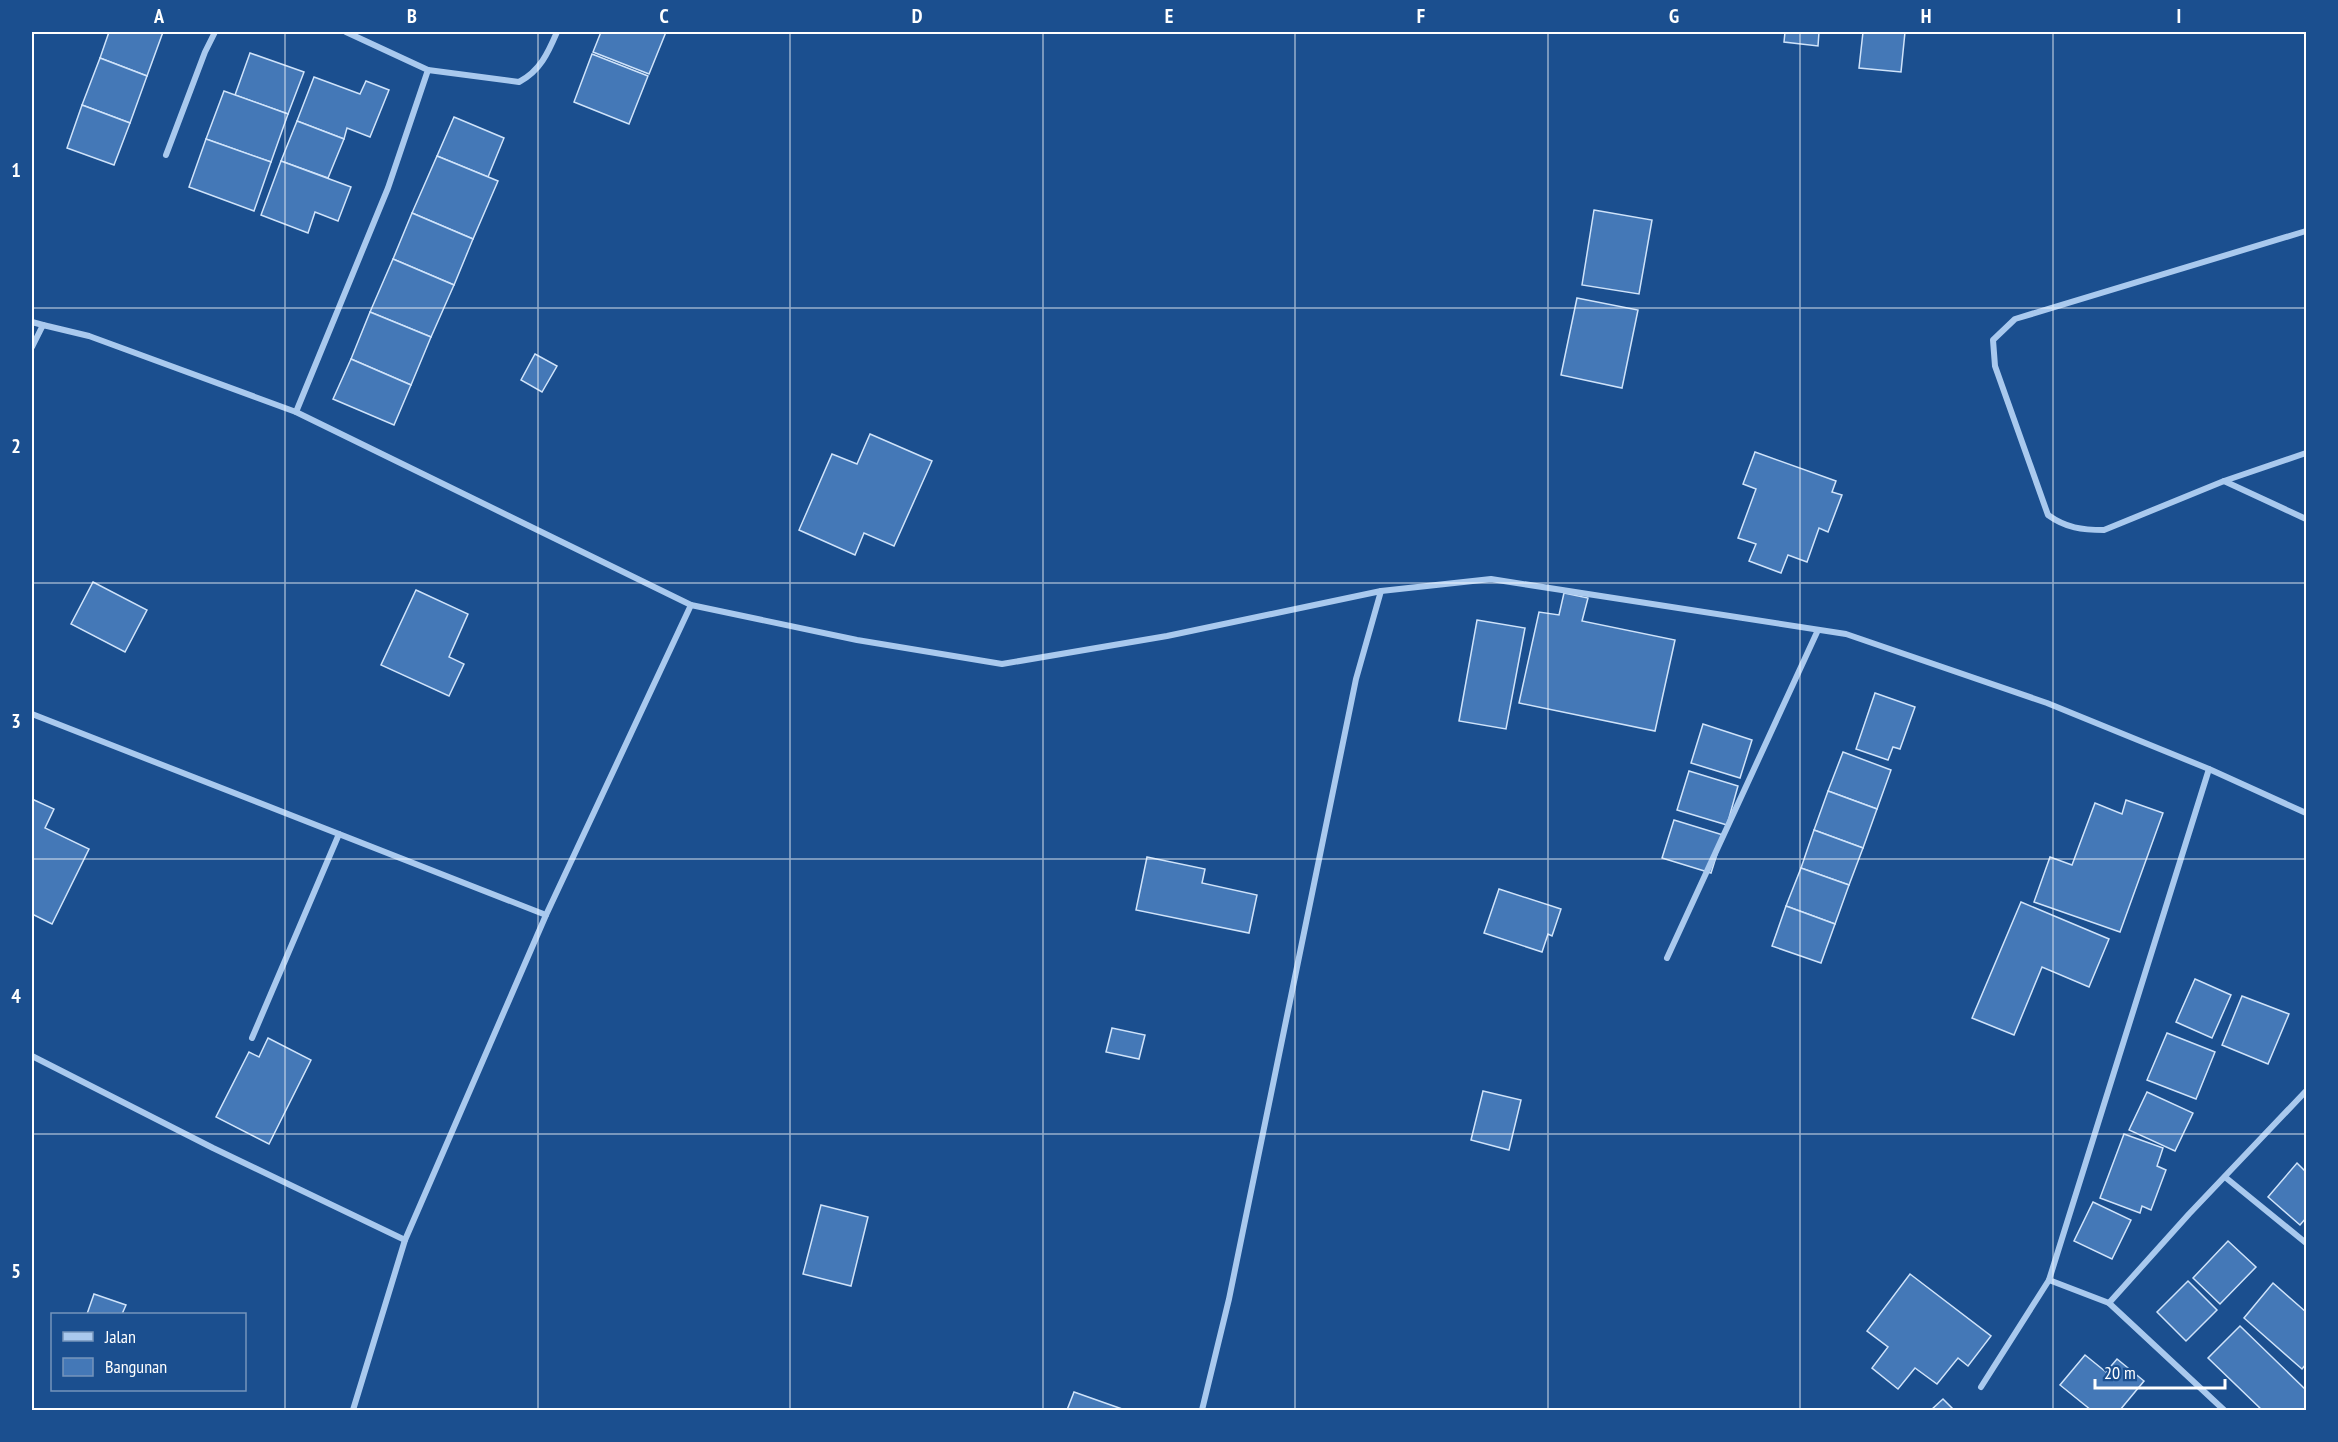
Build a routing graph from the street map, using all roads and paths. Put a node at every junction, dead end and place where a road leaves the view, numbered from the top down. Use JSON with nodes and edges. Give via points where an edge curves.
{"nodes":[{"id":1,"x":215,"y":32,"type":"edge"},
{"id":2,"x":346,"y":32,"type":"edge"},
{"id":3,"x":557,"y":32,"type":"edge"},
{"id":4,"x":428,"y":70,"type":"junction"},
{"id":5,"x":166,"y":155,"type":"dead end"},
{"id":6,"x":2307,"y":231,"type":"edge"},
{"id":7,"x":32,"y":322,"type":"edge"},
{"id":8,"x":43,"y":325,"type":"junction"},
{"id":9,"x":32,"y":347,"type":"edge"},
{"id":10,"x":296,"y":412,"type":"junction"},
{"id":11,"x":2307,"y":453,"type":"edge"},
{"id":12,"x":2224,"y":481,"type":"junction"},
{"id":13,"x":2307,"y":519,"type":"edge"},
{"id":14,"x":1381,"y":591,"type":"junction"},
{"id":15,"x":691,"y":605,"type":"junction"},
{"id":16,"x":1818,"y":630,"type":"junction"},
{"id":17,"x":32,"y":714,"type":"edge"},
{"id":18,"x":2209,"y":769,"type":"junction"},
{"id":19,"x":2307,"y":813,"type":"edge"},
{"id":20,"x":339,"y":834,"type":"junction"},
{"id":21,"x":546,"y":915,"type":"junction"},
{"id":22,"x":1666,"y":958,"type":"dead end"},
{"id":23,"x":252,"y":1038,"type":"dead end"},
{"id":24,"x":32,"y":1056,"type":"edge"},
{"id":25,"x":2307,"y":1090,"type":"edge"},
{"id":26,"x":2225,"y":1177,"type":"junction"},
{"id":27,"x":405,"y":1240,"type":"junction"},
{"id":28,"x":2307,"y":1243,"type":"edge"},
{"id":29,"x":2049,"y":1280,"type":"junction"},
{"id":30,"x":2109,"y":1303,"type":"junction"},
{"id":31,"x":1981,"y":1388,"type":"dead end"},
{"id":32,"x":352,"y":1410,"type":"edge"},
{"id":33,"x":1202,"y":1410,"type":"edge"},
{"id":34,"x":2224,"y":1410,"type":"edge"}],
"edges":[{"from":1,"to":5,"type":"street"},
{"from":2,"to":4,"type":"street"},
{"from":3,"to":4,"type":"street","via":[[543,61],[532,75],[519,82]]},
{"from":4,"to":10,"type":"street","via":[[388,188]]},
{"from":6,"to":12,"type":"street","via":[[2015,319],[1993,340],[1995,366],[2048,515],[2062,525],[2104,530]]},
{"from":7,"to":8,"type":"street"},
{"from":8,"to":9,"type":"street"},
{"from":8,"to":10,"type":"street","via":[[89,336]]},
{"from":10,"to":15,"type":"street"},
{"from":11,"to":12,"type":"street"},
{"from":12,"to":13,"type":"street"},
{"from":14,"to":15,"type":"street","via":[[1167,636],[1002,664],[857,640]]},
{"from":14,"to":16,"type":"street","via":[[1491,579]]},
{"from":14,"to":33,"type":"street","via":[[1356,679],[1229,1299]]},
{"from":15,"to":21,"type":"street"},
{"from":16,"to":18,"type":"street","via":[[1846,634],[2047,703]]},
{"from":16,"to":22,"type":"street"},
{"from":17,"to":20,"type":"street"},
{"from":18,"to":19,"type":"street"},
{"from":18,"to":29,"type":"street"},
{"from":20,"to":21,"type":"street"},
{"from":20,"to":23,"type":"street"},
{"from":21,"to":27,"type":"street"},
{"from":24,"to":27,"type":"street"},
{"from":25,"to":26,"type":"street"},
{"from":26,"to":28,"type":"street"},
{"from":26,"to":30,"type":"street"},
{"from":27,"to":32,"type":"street"},
{"from":29,"to":30,"type":"street"},
{"from":29,"to":31,"type":"street"},
{"from":30,"to":34,"type":"street"}]}
